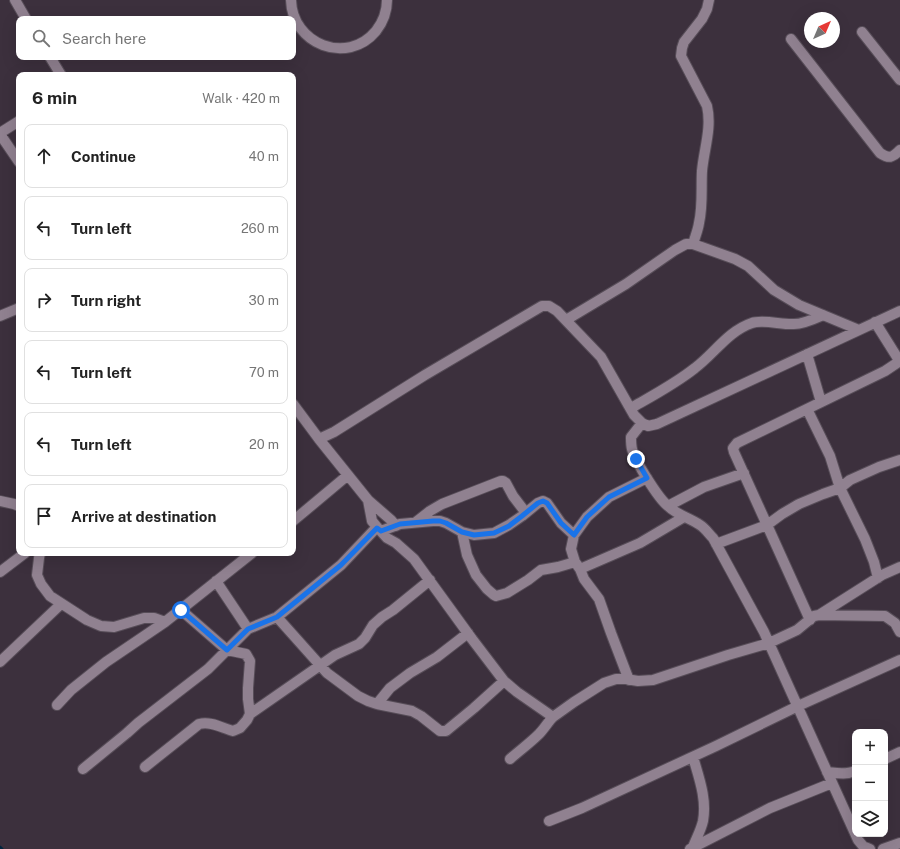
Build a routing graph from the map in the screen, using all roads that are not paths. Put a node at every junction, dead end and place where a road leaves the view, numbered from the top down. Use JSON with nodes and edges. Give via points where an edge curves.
{"nodes":[{"id":1,"x":15,"y":0,"type":"edge"},
{"id":2,"x":292,"y":0,"type":"edge"},
{"id":3,"x":387,"y":0,"type":"edge"},
{"id":4,"x":709,"y":0,"type":"edge"},
{"id":5,"x":24,"y":16,"type":"edge"},
{"id":6,"x":294,"y":16,"type":"edge"},
{"id":7,"x":296,"y":21,"type":"edge"},
{"id":8,"x":862,"y":32,"type":"dead end"},
{"id":9,"x":791,"y":39,"type":"dead end"},
{"id":10,"x":52,"y":60,"type":"edge"},
{"id":11,"x":59,"y":72,"type":"edge"},
{"id":12,"x":900,"y":80,"type":"edge"},
{"id":13,"x":16,"y":123,"type":"edge"},
{"id":14,"x":0,"y":134,"type":"edge"},
{"id":15,"x":900,"y":150,"type":"edge"},
{"id":16,"x":16,"y":158,"type":"edge"},
{"id":17,"x":693,"y":244,"type":"junction"},
{"id":18,"x":16,"y":309,"type":"edge"},
{"id":19,"x":900,"y":311,"type":"edge"},
{"id":20,"x":0,"y":315,"type":"edge"},
{"id":21,"x":823,"y":315,"type":"junction"},
{"id":22,"x":566,"y":320,"type":"junction"},
{"id":23,"x":875,"y":322,"type":"junction"},
{"id":24,"x":859,"y":330,"type":"junction"},
{"id":25,"x":807,"y":354,"type":"junction"},
{"id":26,"x":900,"y":361,"type":"edge"},
{"id":27,"x":822,"y":402,"type":"junction"},
{"id":28,"x":296,"y":408,"type":"edge"},
{"id":29,"x":630,"y":408,"type":"junction"},
{"id":30,"x":807,"y":409,"type":"junction"},
{"id":31,"x":642,"y":423,"type":"junction"},
{"id":32,"x":319,"y":438,"type":"junction"},
{"id":33,"x":900,"y":460,"type":"edge"},
{"id":34,"x":744,"y":473,"type":"junction"},
{"id":35,"x":348,"y":475,"type":"junction"},
{"id":36,"x":647,"y":478,"type":"junction"},
{"id":37,"x":840,"y":488,"type":"junction"},
{"id":38,"x":368,"y":500,"type":"junction"},
{"id":39,"x":0,"y":501,"type":"edge"},
{"id":40,"x":442,"y":504,"type":"junction"},
{"id":41,"x":16,"y":505,"type":"edge"},
{"id":42,"x":668,"y":506,"type":"junction"},
{"id":43,"x":526,"y":513,"type":"junction"},
{"id":44,"x":684,"y":517,"type":"junction"},
{"id":45,"x":296,"y":518,"type":"edge"},
{"id":46,"x":416,"y":522,"type":"junction"},
{"id":47,"x":442,"y":522,"type":"junction"},
{"id":48,"x":768,"y":525,"type":"junction"},
{"id":49,"x":396,"y":526,"type":"junction"},
{"id":50,"x":379,"y":529,"type":"junction"},
{"id":51,"x":462,"y":532,"type":"junction"},
{"id":52,"x":574,"y":535,"type":"junction"},
{"id":53,"x":716,"y":544,"type":"junction"},
{"id":54,"x":22,"y":556,"type":"edge"},
{"id":55,"x":39,"y":556,"type":"edge"},
{"id":56,"x":248,"y":556,"type":"edge"},
{"id":57,"x":578,"y":565,"type":"junction"},
{"id":58,"x":900,"y":567,"type":"edge"},
{"id":59,"x":0,"y":572,"type":"edge"},
{"id":60,"x":878,"y":578,"type":"junction"},
{"id":61,"x":430,"y":580,"type":"junction"},
{"id":62,"x":216,"y":581,"type":"junction"},
{"id":63,"x":61,"y":604,"type":"junction"},
{"id":64,"x":181,"y":610,"type":"junction"},
{"id":65,"x":277,"y":617,"type":"junction"},
{"id":66,"x":815,"y":618,"type":"junction"},
{"id":67,"x":165,"y":622,"type":"junction"},
{"id":68,"x":248,"y":629,"type":"junction"},
{"id":69,"x":900,"y":632,"type":"edge"},
{"id":70,"x":468,"y":633,"type":"junction"},
{"id":71,"x":769,"y":643,"type":"junction"},
{"id":72,"x":227,"y":650,"type":"junction"},
{"id":73,"x":900,"y":660,"type":"edge"},
{"id":74,"x":0,"y":662,"type":"edge"},
{"id":75,"x":320,"y":665,"type":"junction"},
{"id":76,"x":504,"y":680,"type":"junction"},
{"id":77,"x":629,"y":680,"type":"junction"},
{"id":78,"x":57,"y":704,"type":"dead end"},
{"id":79,"x":377,"y":704,"type":"junction"},
{"id":80,"x":798,"y":706,"type":"junction"},
{"id":81,"x":250,"y":714,"type":"junction"},
{"id":82,"x":553,"y":717,"type":"junction"},
{"id":83,"x":900,"y":752,"type":"edge"},
{"id":84,"x":692,"y":757,"type":"junction"},
{"id":85,"x":888,"y":758,"type":"edge"},
{"id":86,"x":510,"y":759,"type":"dead end"},
{"id":87,"x":145,"y":768,"type":"dead end"},
{"id":88,"x":83,"y":769,"type":"dead end"},
{"id":89,"x":827,"y":772,"type":"junction"},
{"id":90,"x":852,"y":773,"type":"edge"},
{"id":91,"x":832,"y":783,"type":"junction"},
{"id":92,"x":549,"y":821,"type":"dead end"},
{"id":93,"x":900,"y":844,"type":"edge"},
{"id":94,"x":691,"y":848,"type":"edge"},
{"id":95,"x":870,"y":849,"type":"edge"},
{"id":96,"x":883,"y":849,"type":"edge"}],
"edges":[{"from":1,"to":5,"type":"street"},
{"from":2,"to":6,"type":"street"},
{"from":3,"to":7,"type":"street","via":[[383,20],[374,34],[360,44],[344,48],[327,46],[312,40]]},
{"from":4,"to":17,"type":"street","via":[[702,18],[684,42],[681,56],[709,114],[702,170],[700,223]]},
{"from":8,"to":12,"type":"street"},
{"from":9,"to":15,"type":"street","via":[[880,152],[885,156],[891,156]]},
{"from":10,"to":11,"type":"street"},
{"from":13,"to":14,"type":"street"},
{"from":14,"to":16,"type":"street"},
{"from":17,"to":21,"type":"street","via":[[748,266],[774,290]]},
{"from":17,"to":22,"type":"street","via":[[686,244],[675,250],[626,284]]},
{"from":18,"to":20,"type":"street"},
{"from":19,"to":23,"type":"street"},
{"from":21,"to":24,"type":"street"},
{"from":21,"to":29,"type":"street","via":[[804,323],[794,324],[753,322],[718,346],[695,368]]},
{"from":22,"to":29,"type":"street","via":[[601,358]]},
{"from":22,"to":32,"type":"street","via":[[549,306],[542,306],[334,432]]},
{"from":23,"to":24,"type":"street"},
{"from":23,"to":26,"type":"street"},
{"from":24,"to":25,"type":"street"},
{"from":25,"to":27,"type":"street"},
{"from":25,"to":31,"type":"street","via":[[657,424],[648,426]]},
{"from":26,"to":27,"type":"street"},
{"from":27,"to":30,"type":"street"},
{"from":28,"to":32,"type":"street"},
{"from":29,"to":31,"type":"street"},
{"from":30,"to":34,"type":"street","via":[[737,443],[733,448]]},
{"from":30,"to":37,"type":"street","via":[[830,456]]},
{"from":31,"to":36,"type":"street","via":[[631,437],[632,449]]},
{"from":32,"to":35,"type":"street"},
{"from":33,"to":37,"type":"street","via":[[850,480]]},
{"from":34,"to":42,"type":"street","via":[[704,487]]},
{"from":34,"to":48,"type":"street"},
{"from":35,"to":38,"type":"street"},
{"from":35,"to":45,"type":"street"},
{"from":36,"to":42,"type":"street"},
{"from":36,"to":52,"type":"street","via":[[609,497],[587,517]]},
{"from":37,"to":48,"type":"street","via":[[799,504]]},
{"from":37,"to":60,"type":"street","via":[[865,539]]},
{"from":38,"to":49,"type":"street"},
{"from":38,"to":50,"type":"street","via":[[372,521]]},
{"from":39,"to":41,"type":"street"},
{"from":40,"to":43,"type":"street","via":[[504,481]]},
{"from":40,"to":46,"type":"street"},
{"from":40,"to":47,"type":"street"},
{"from":42,"to":44,"type":"street"},
{"from":43,"to":51,"type":"street","via":[[509,526],[494,533],[474,535]]},
{"from":43,"to":52,"type":"street","via":[[543,501]]},
{"from":44,"to":53,"type":"street","via":[[700,525]]},
{"from":44,"to":57,"type":"street","via":[[640,543]]},
{"from":46,"to":47,"type":"street"},
{"from":46,"to":49,"type":"street"},
{"from":47,"to":51,"type":"street"},
{"from":48,"to":53,"type":"street"},
{"from":48,"to":66,"type":"street"},
{"from":49,"to":50,"type":"street"},
{"from":50,"to":61,"type":"street","via":[[387,538],[408,552]]},
{"from":50,"to":65,"type":"street","via":[[341,565]]},
{"from":51,"to":57,"type":"street","via":[[467,554],[476,575],[496,596],[507,593],[541,570]]},
{"from":52,"to":57,"type":"street","via":[[571,549]]},
{"from":53,"to":71,"type":"street"},
{"from":54,"to":59,"type":"street"},
{"from":55,"to":63,"type":"street","via":[[38,575],[42,584],[50,596]]},
{"from":56,"to":62,"type":"street"},
{"from":57,"to":77,"type":"street","via":[[584,579],[599,599]]},
{"from":58,"to":60,"type":"street"},
{"from":60,"to":66,"type":"street"},
{"from":61,"to":70,"type":"street"},
{"from":61,"to":75,"type":"street","via":[[373,625],[359,644]]},
{"from":62,"to":64,"type":"street"},
{"from":62,"to":68,"type":"street"},
{"from":63,"to":67,"type":"street","via":[[101,626],[114,627],[144,618]]},
{"from":63,"to":74,"type":"street"},
{"from":64,"to":67,"type":"street"},
{"from":64,"to":72,"type":"street"},
{"from":65,"to":68,"type":"street"},
{"from":65,"to":75,"type":"street"},
{"from":66,"to":69,"type":"street","via":[[885,616],[896,623]]},
{"from":66,"to":71,"type":"street"},
{"from":67,"to":78,"type":"street","via":[[106,662]]},
{"from":68,"to":72,"type":"street"},
{"from":70,"to":76,"type":"street"},
{"from":70,"to":79,"type":"street","via":[[390,688]]},
{"from":71,"to":77,"type":"street","via":[[653,680]]},
{"from":71,"to":80,"type":"street"},
{"from":72,"to":81,"type":"street","via":[[246,654],[250,661]]},
{"from":72,"to":88,"type":"street","via":[[208,669]]},
{"from":73,"to":80,"type":"street"},
{"from":75,"to":79,"type":"street","via":[[358,696]]},
{"from":75,"to":81,"type":"street"},
{"from":76,"to":79,"type":"street","via":[[446,731],[440,731],[412,711]]},
{"from":76,"to":82,"type":"street"},
{"from":77,"to":82,"type":"street","via":[[616,680],[604,684]]},
{"from":80,"to":84,"type":"street"},
{"from":80,"to":89,"type":"street"},
{"from":81,"to":87,"type":"street","via":[[240,728],[233,731],[211,723],[199,724]]},
{"from":82,"to":86,"type":"street","via":[[538,736]]},
{"from":83,"to":85,"type":"street"},
{"from":84,"to":92,"type":"street"},
{"from":84,"to":94,"type":"street","via":[[702,790],[704,807],[703,822]]},
{"from":89,"to":90,"type":"street"},
{"from":89,"to":91,"type":"street"},
{"from":91,"to":94,"type":"street","via":[[770,808]]},
{"from":91,"to":95,"type":"street","via":[[858,840],[862,846]]},
{"from":93,"to":96,"type":"street"}]}
